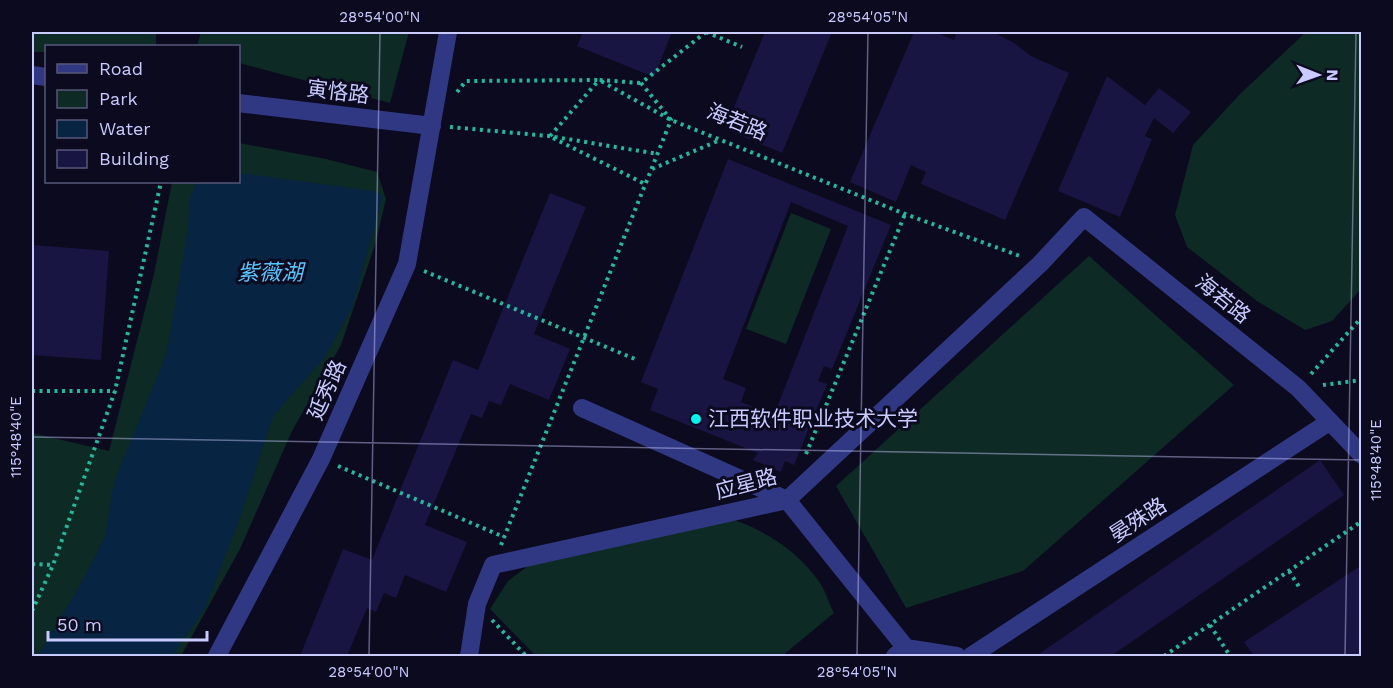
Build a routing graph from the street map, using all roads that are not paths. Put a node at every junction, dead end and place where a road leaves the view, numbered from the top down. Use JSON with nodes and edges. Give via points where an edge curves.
{"nodes":[{"id":1,"x":448,"y":32,"type":"edge"},
{"id":2,"x":240,"y":103,"type":"edge"},
{"id":3,"x":432,"y":126,"type":"junction"},
{"id":4,"x":1084,"y":217,"type":"joint"},
{"id":5,"x":582,"y":408,"type":"dead end"},
{"id":6,"x":1329,"y":422,"type":"junction"},
{"id":7,"x":1362,"y":455,"type":"edge"},
{"id":8,"x":787,"y":500,"type":"junction"},
{"id":9,"x":901,"y":652,"type":"edge"},
{"id":10,"x":217,"y":657,"type":"edge"},
{"id":11,"x":470,"y":657,"type":"edge"},
{"id":12,"x":957,"y":657,"type":"edge"},
{"id":13,"x":971,"y":657,"type":"edge"}],
"edges":[{"from":1,"to":3,"type":"street","name":"延秀路"},
{"from":2,"to":3,"type":"street","name":"寅恪路"},
{"from":3,"to":10,"type":"street","name":"延秀路","via":[[407,264],[321,459]]},
{"from":4,"to":6,"type":"street","name":"海若路","via":[[1298,388]]},
{"from":4,"to":8,"type":"street","name":"应星路","via":[[1041,264]]},
{"from":5,"to":8,"type":"street"},
{"from":6,"to":7,"type":"street","name":"海若路"},
{"from":6,"to":13,"type":"street","name":"晏殊路"},
{"from":8,"to":9,"type":"street"},
{"from":8,"to":11,"type":"street","name":"应星路","via":[[493,566],[477,604]]},
{"from":9,"to":12,"type":"street"}]}
